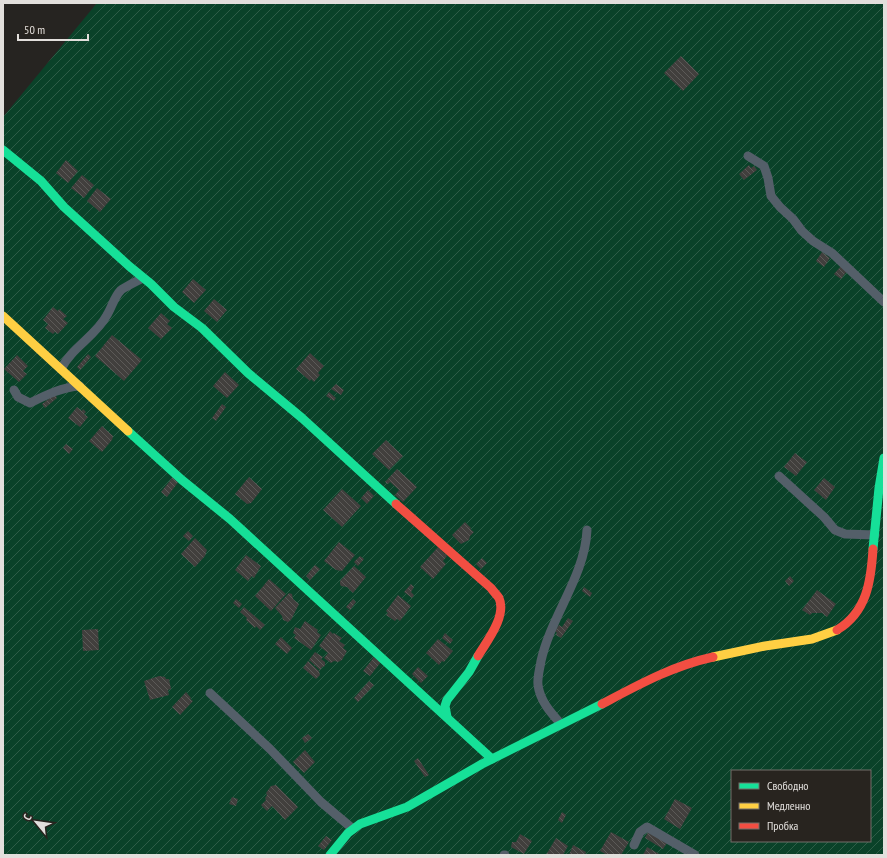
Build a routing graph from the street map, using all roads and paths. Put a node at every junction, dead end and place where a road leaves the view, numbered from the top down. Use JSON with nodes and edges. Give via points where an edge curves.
{"nodes":[{"id":1,"x":3,"y":150,"type":"edge"},
{"id":2,"x":748,"y":156,"type":"dead end"},
{"id":3,"x":143,"y":278,"type":"junction"},
{"id":4,"x":884,"y":302,"type":"edge"},
{"id":5,"x":3,"y":316,"type":"edge"},
{"id":6,"x":61,"y":369,"type":"junction"},
{"id":7,"x":80,"y":386,"type":"junction"},
{"id":8,"x":14,"y":390,"type":"dead end"},
{"id":9,"x":884,"y":458,"type":"edge"},
{"id":10,"x":779,"y":476,"type":"dead end"},
{"id":11,"x":587,"y":530,"type":"dead end"},
{"id":12,"x":875,"y":535,"type":"junction"},
{"id":13,"x":210,"y":693,"type":"dead end"},
{"id":14,"x":447,"y":716,"type":"junction"},
{"id":15,"x":561,"y":724,"type":"junction"},
{"id":16,"x":492,"y":759,"type":"junction"},
{"id":17,"x":353,"y":829,"type":"junction"},
{"id":18,"x":634,"y":845,"type":"dead end"},
{"id":19,"x":330,"y":855,"type":"edge"},
{"id":20,"x":695,"y":855,"type":"edge"}],
"edges":[{"from":1,"to":3,"type":"street","via":[[41,181],[64,207]]},
{"from":2,"to":4,"type":"street","via":[[764,166],[771,196],[780,208],[793,218],[813,241],[832,253]]},
{"from":3,"to":6,"type":"street","via":[[122,290],[102,324],[64,361]]},
{"from":3,"to":14,"type":"street","via":[[174,307],[202,328],[243,368],[302,418],[500,598],[499,620],[469,672],[447,700]]},
{"from":5,"to":6,"type":"street"},
{"from":6,"to":7,"type":"street"},
{"from":7,"to":8,"type":"street","via":[[55,391],[30,403],[18,397]]},
{"from":7,"to":14,"type":"street"},
{"from":9,"to":12,"type":"street"},
{"from":10,"to":12,"type":"street","via":[[835,530],[845,534]]},
{"from":11,"to":15,"type":"street","via":[[582,562],[544,649],[539,672],[538,684],[542,701]]},
{"from":12,"to":15,"type":"street","via":[[867,590],[858,613],[846,625],[826,636],[721,654],[684,664]]},
{"from":13,"to":17,"type":"street","via":[[270,749],[321,802]]},
{"from":14,"to":16,"type":"street"},
{"from":15,"to":16,"type":"street"},
{"from":16,"to":17,"type":"street","via":[[407,808],[364,822]]},
{"from":17,"to":19,"type":"street"},
{"from":18,"to":20,"type":"street","via":[[640,832],[647,827]]}]}
